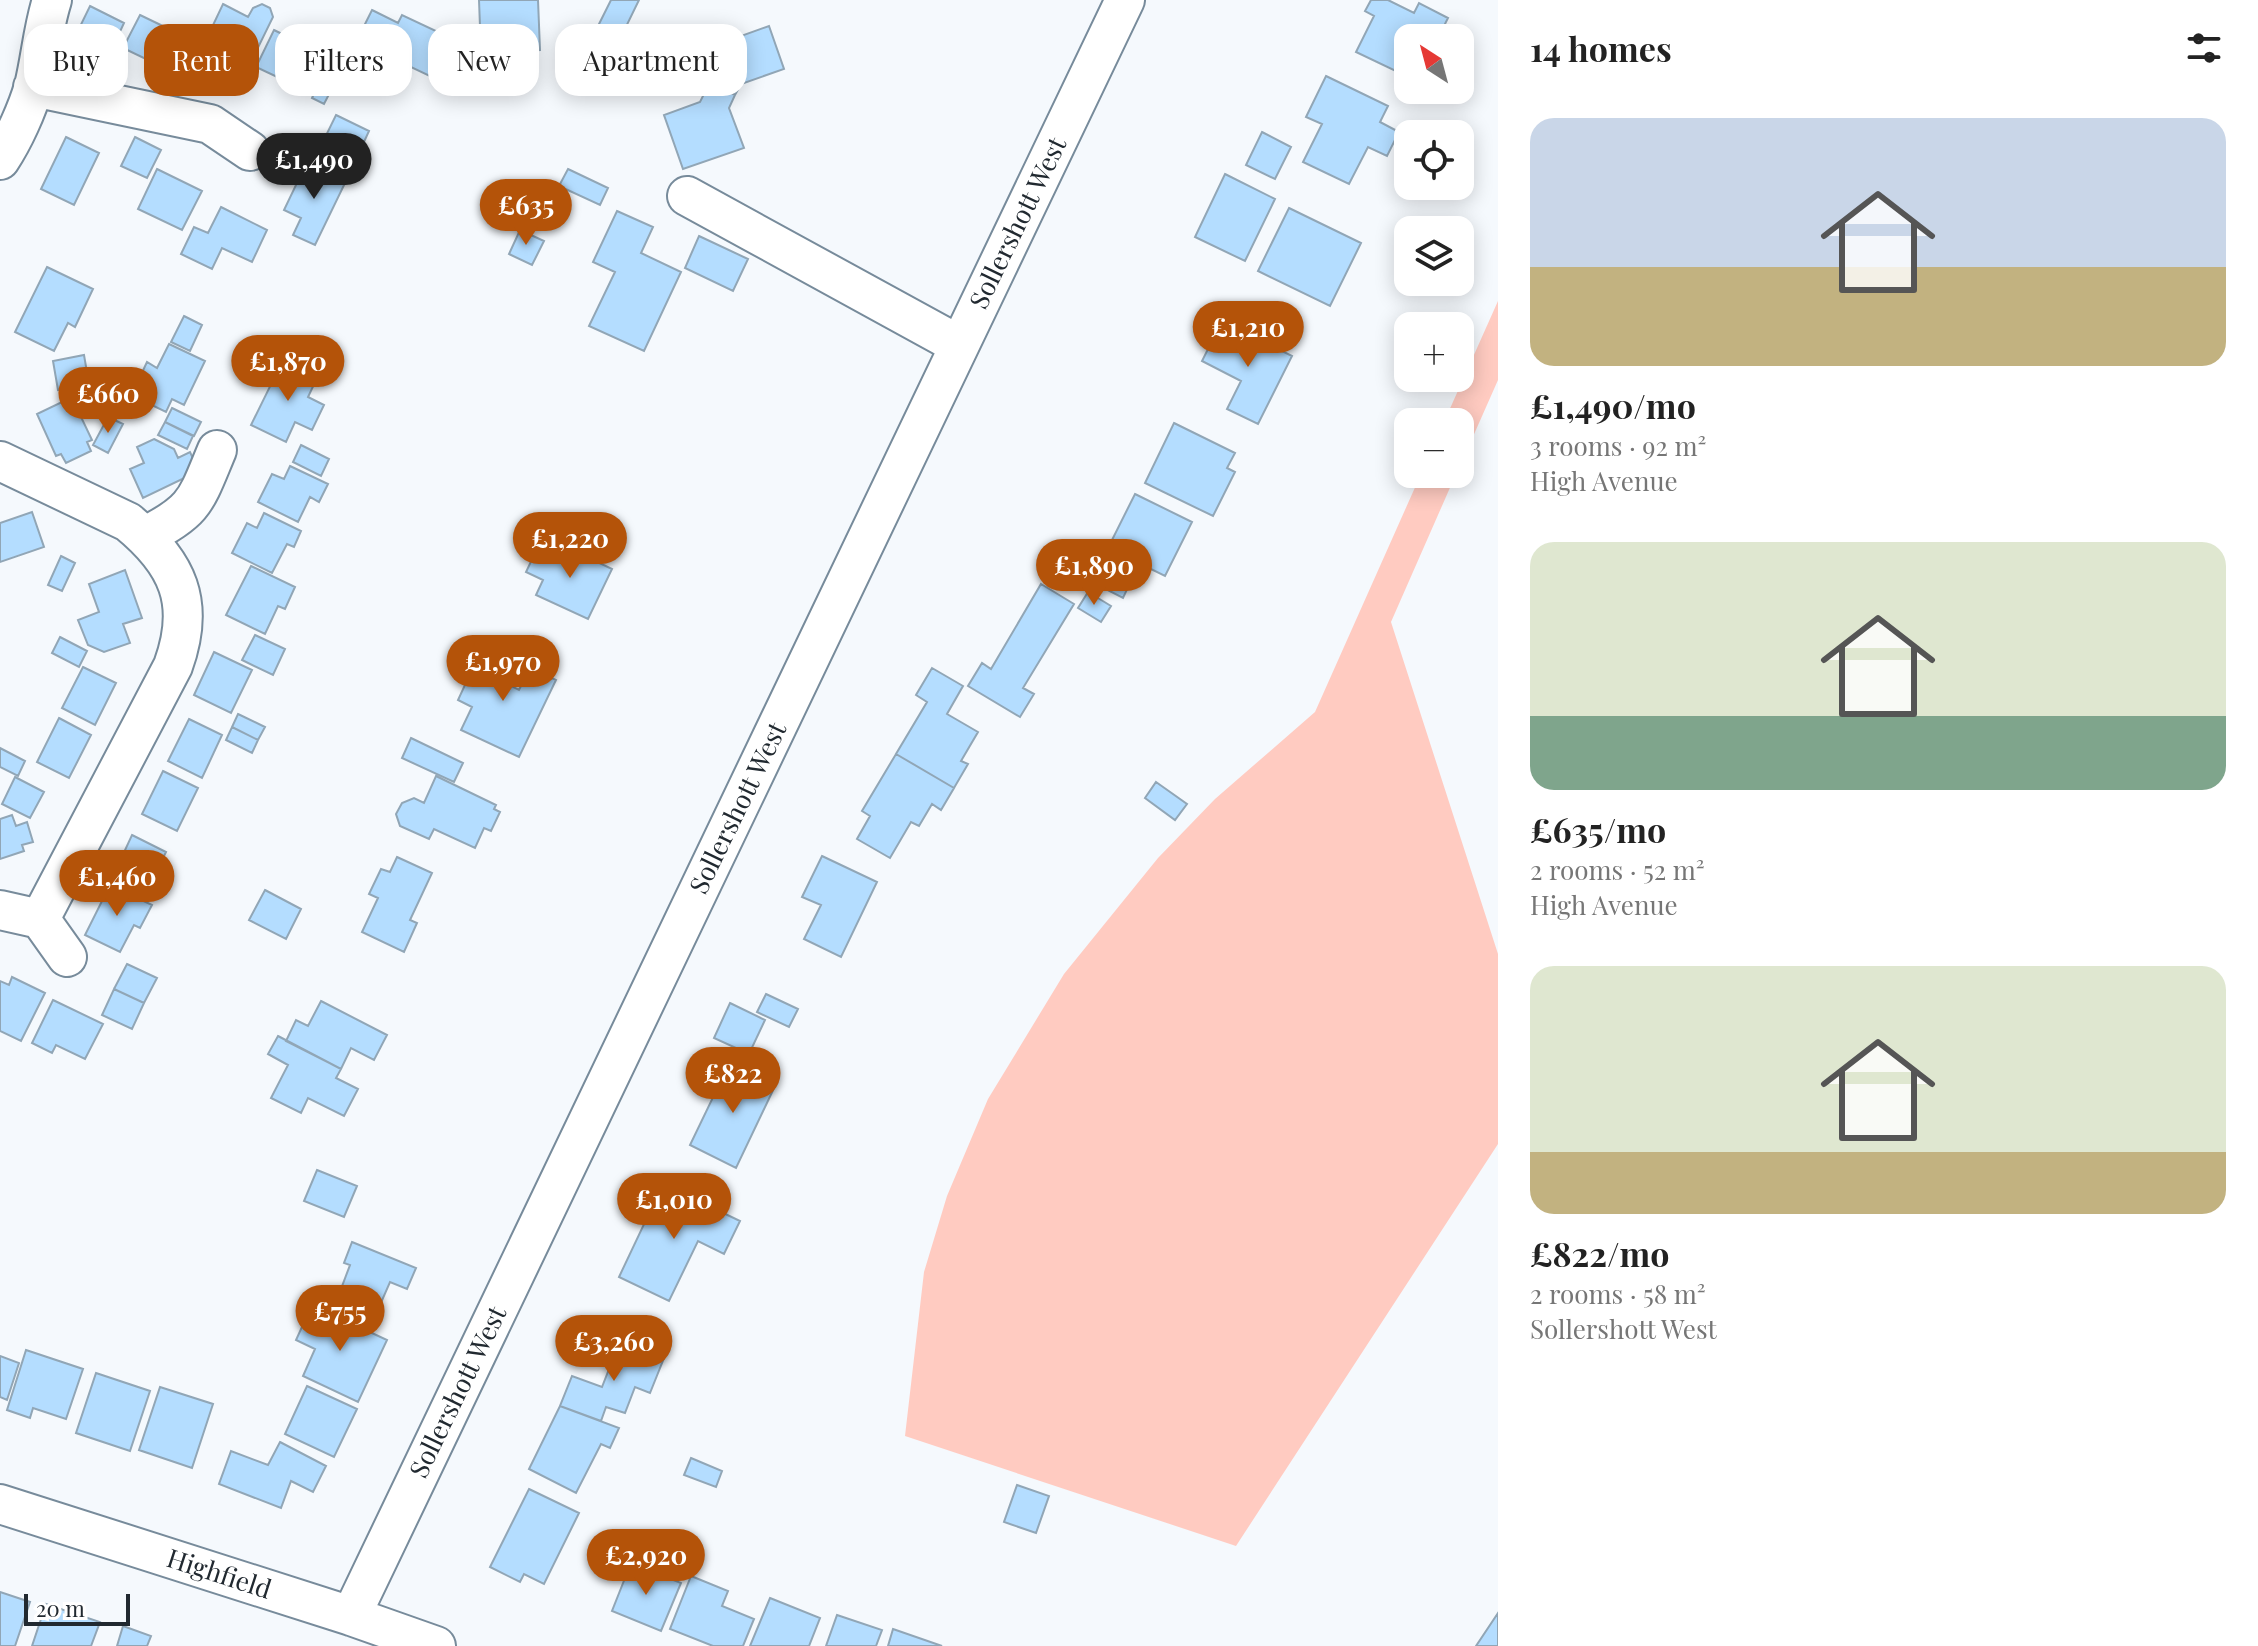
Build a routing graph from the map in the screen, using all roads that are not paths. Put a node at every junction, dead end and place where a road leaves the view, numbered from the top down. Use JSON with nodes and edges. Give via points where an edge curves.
{"nodes":[{"id":1,"x":52,"y":0,"type":"edge"},
{"id":2,"x":1125,"y":0,"type":"edge"},
{"id":3,"x":44,"y":24,"type":"edge"},
{"id":4,"x":29,"y":96,"type":"edge"},
{"id":5,"x":76,"y":96,"type":"edge"},
{"id":6,"x":250,"y":151,"type":"dead end"},
{"id":7,"x":0,"y":160,"type":"edge"},
{"id":8,"x":687,"y":196,"type":"dead end"},
{"id":9,"x":959,"y":345,"type":"junction"},
{"id":10,"x":217,"y":450,"type":"dead end"},
{"id":11,"x":0,"y":461,"type":"edge"},
{"id":12,"x":145,"y":536,"type":"junction"},
{"id":13,"x":0,"y":910,"type":"edge"},
{"id":14,"x":40,"y":919,"type":"junction"},
{"id":15,"x":67,"y":957,"type":"dead end"},
{"id":16,"x":0,"y":1504,"type":"edge"},
{"id":17,"x":351,"y":1616,"type":"junction"},
{"id":18,"x":436,"y":1646,"type":"edge"}],
"edges":[{"from":1,"to":3,"type":"street"},
{"from":2,"to":9,"type":"street","name":"Sollershott West"},
{"from":4,"to":7,"type":"street"},
{"from":5,"to":6,"type":"street","via":[[210,124]]},
{"from":8,"to":9,"type":"street"},
{"from":9,"to":17,"type":"street","name":"Sollershott West"},
{"from":10,"to":12,"type":"street","via":[[195,502],[173,522]]},
{"from":11,"to":12,"type":"street","via":[[128,522]]},
{"from":12,"to":14,"type":"street","via":[[173,572],[182,594],[182,642]]},
{"from":13,"to":14,"type":"street"},
{"from":14,"to":15,"type":"street"},
{"from":16,"to":17,"type":"street","name":"Highfield"},
{"from":17,"to":18,"type":"street","name":"Highfield"}]}
